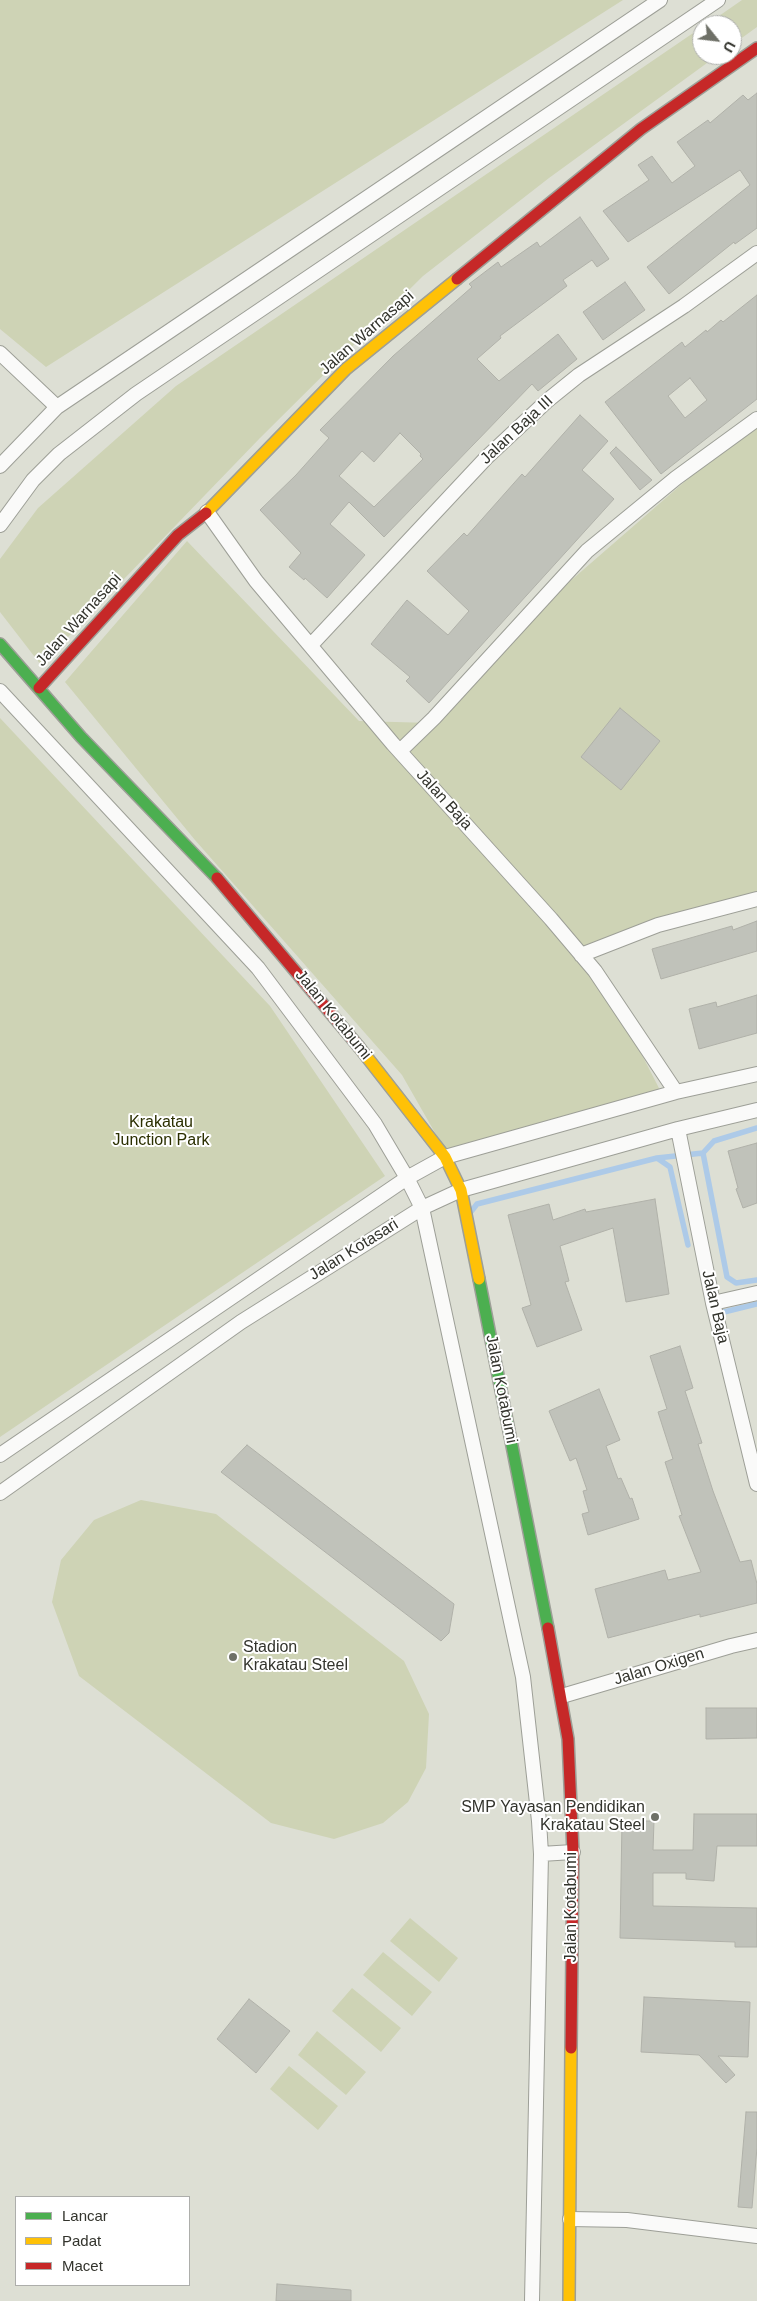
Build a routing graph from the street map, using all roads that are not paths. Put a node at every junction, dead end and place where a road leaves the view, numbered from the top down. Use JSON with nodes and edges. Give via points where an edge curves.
{"nodes":[{"id":1,"x":660,"y":0,"type":"edge"},
{"id":2,"x":718,"y":0,"type":"edge"},
{"id":3,"x":757,"y":48,"type":"edge"},
{"id":4,"x":757,"y":253,"type":"edge"},
{"id":5,"x":0,"y":353,"type":"edge"},
{"id":6,"x":58,"y":408,"type":"junction"},
{"id":7,"x":757,"y":419,"type":"edge"},
{"id":8,"x":0,"y":466,"type":"edge"},
{"id":9,"x":207,"y":512,"type":"junction"},
{"id":10,"x":0,"y":525,"type":"edge"},
{"id":11,"x":0,"y":644,"type":"edge"},
{"id":12,"x":311,"y":645,"type":"junction"},
{"id":13,"x":39,"y":688,"type":"junction"},
{"id":14,"x":0,"y":690,"type":"edge"},
{"id":15,"x":400,"y":752,"type":"junction"},
{"id":16,"x":757,"y":899,"type":"edge"},
{"id":17,"x":581,"y":955,"type":"junction"},
{"id":18,"x":757,"y":1074,"type":"edge"},
{"id":19,"x":676,"y":1092,"type":"junction"},
{"id":20,"x":757,"y":1110,"type":"edge"},
{"id":21,"x":679,"y":1132,"type":"junction"},
{"id":22,"x":445,"y":1158,"type":"junction"},
{"id":23,"x":407,"y":1178,"type":"junction"},
{"id":24,"x":461,"y":1190,"type":"junction"},
{"id":25,"x":422,"y":1208,"type":"junction"},
{"id":26,"x":757,"y":1293,"type":"edge"},
{"id":27,"x":713,"y":1303,"type":"junction"},
{"id":28,"x":0,"y":1455,"type":"edge"},
{"id":29,"x":757,"y":1484,"type":"edge"},
{"id":30,"x":0,"y":1493,"type":"edge"},
{"id":31,"x":757,"y":1640,"type":"edge"},
{"id":32,"x":562,"y":1696,"type":"junction"},
{"id":33,"x":573,"y":1852,"type":"junction"},
{"id":34,"x":540,"y":1854,"type":"junction"},
{"id":35,"x":570,"y":2219,"type":"junction"},
{"id":36,"x":757,"y":2236,"type":"edge"},
{"id":37,"x":532,"y":2301,"type":"edge"},
{"id":38,"x":569,"y":2301,"type":"edge"}],
"edges":[{"from":1,"to":6,"type":"street"},
{"from":2,"to":10,"type":"street","via":[[136,394],[59,454],[33,480]]},
{"from":3,"to":9,"type":"street","name":"Jalan Warnasapi","via":[[641,129],[346,369]]},
{"from":4,"to":12,"type":"street","name":"Jalan Baja III","via":[[579,375],[548,400],[486,458]]},
{"from":5,"to":6,"type":"street"},
{"from":6,"to":8,"type":"street"},
{"from":7,"to":15,"type":"street","via":[[676,478],[587,551]]},
{"from":9,"to":12,"type":"street","name":"Jalan Baja","via":[[256,581]]},
{"from":9,"to":13,"type":"street","name":"Jalan Warnasapi","via":[[178,535]]},
{"from":11,"to":13,"type":"street","name":"Jalan Kotabumi"},
{"from":12,"to":15,"type":"street","name":"Jalan Baja"},
{"from":13,"to":22,"type":"street","name":"Jalan Kotabumi","via":[[267,935],[379,1071]]},
{"from":14,"to":23,"type":"street","name":"Jalan Kotabumi","via":[[258,968],[374,1124]]},
{"from":15,"to":17,"type":"street","name":"Jalan Baja"},
{"from":16,"to":17,"type":"street","via":[[658,926]]},
{"from":17,"to":19,"type":"street","name":"Jalan Baja"},
{"from":18,"to":19,"type":"street","name":"Jalan Kotasari"},
{"from":19,"to":22,"type":"street","name":"Jalan Kotasari"},
{"from":20,"to":21,"type":"street","name":"Jalan Kotasari"},
{"from":21,"to":24,"type":"street","name":"Jalan Kotasari"},
{"from":21,"to":27,"type":"street","name":"Jalan Baja"},
{"from":22,"to":23,"type":"street","name":"Jalan Kotasari"},
{"from":22,"to":24,"type":"street","name":"Jalan Kotabumi"},
{"from":23,"to":25,"type":"street","name":"Jalan Kotabumi"},
{"from":23,"to":28,"type":"street","name":"Jalan Kotasari"},
{"from":24,"to":25,"type":"street","name":"Jalan Kotasari"},
{"from":24,"to":32,"type":"street","name":"Jalan Kotabumi"},
{"from":25,"to":30,"type":"street","name":"Jalan Kotasari","via":[[241,1322]]},
{"from":25,"to":34,"type":"street","name":"Jalan Kotabumi","via":[[523,1676]]},
{"from":26,"to":27,"type":"street"},
{"from":27,"to":29,"type":"street","name":"Jalan Baja"},
{"from":31,"to":32,"type":"street","name":"Jalan Oxigen"},
{"from":32,"to":33,"type":"street","name":"Jalan Kotabumi","via":[[568,1739]]},
{"from":33,"to":34,"type":"street"},
{"from":33,"to":35,"type":"street","name":"Jalan Kotabumi"},
{"from":34,"to":37,"type":"street","name":"Jalan Kotabumi"},
{"from":35,"to":36,"type":"street","via":[[627,2220]]},
{"from":35,"to":38,"type":"street","name":"Jalan Kotabumi"}]}
